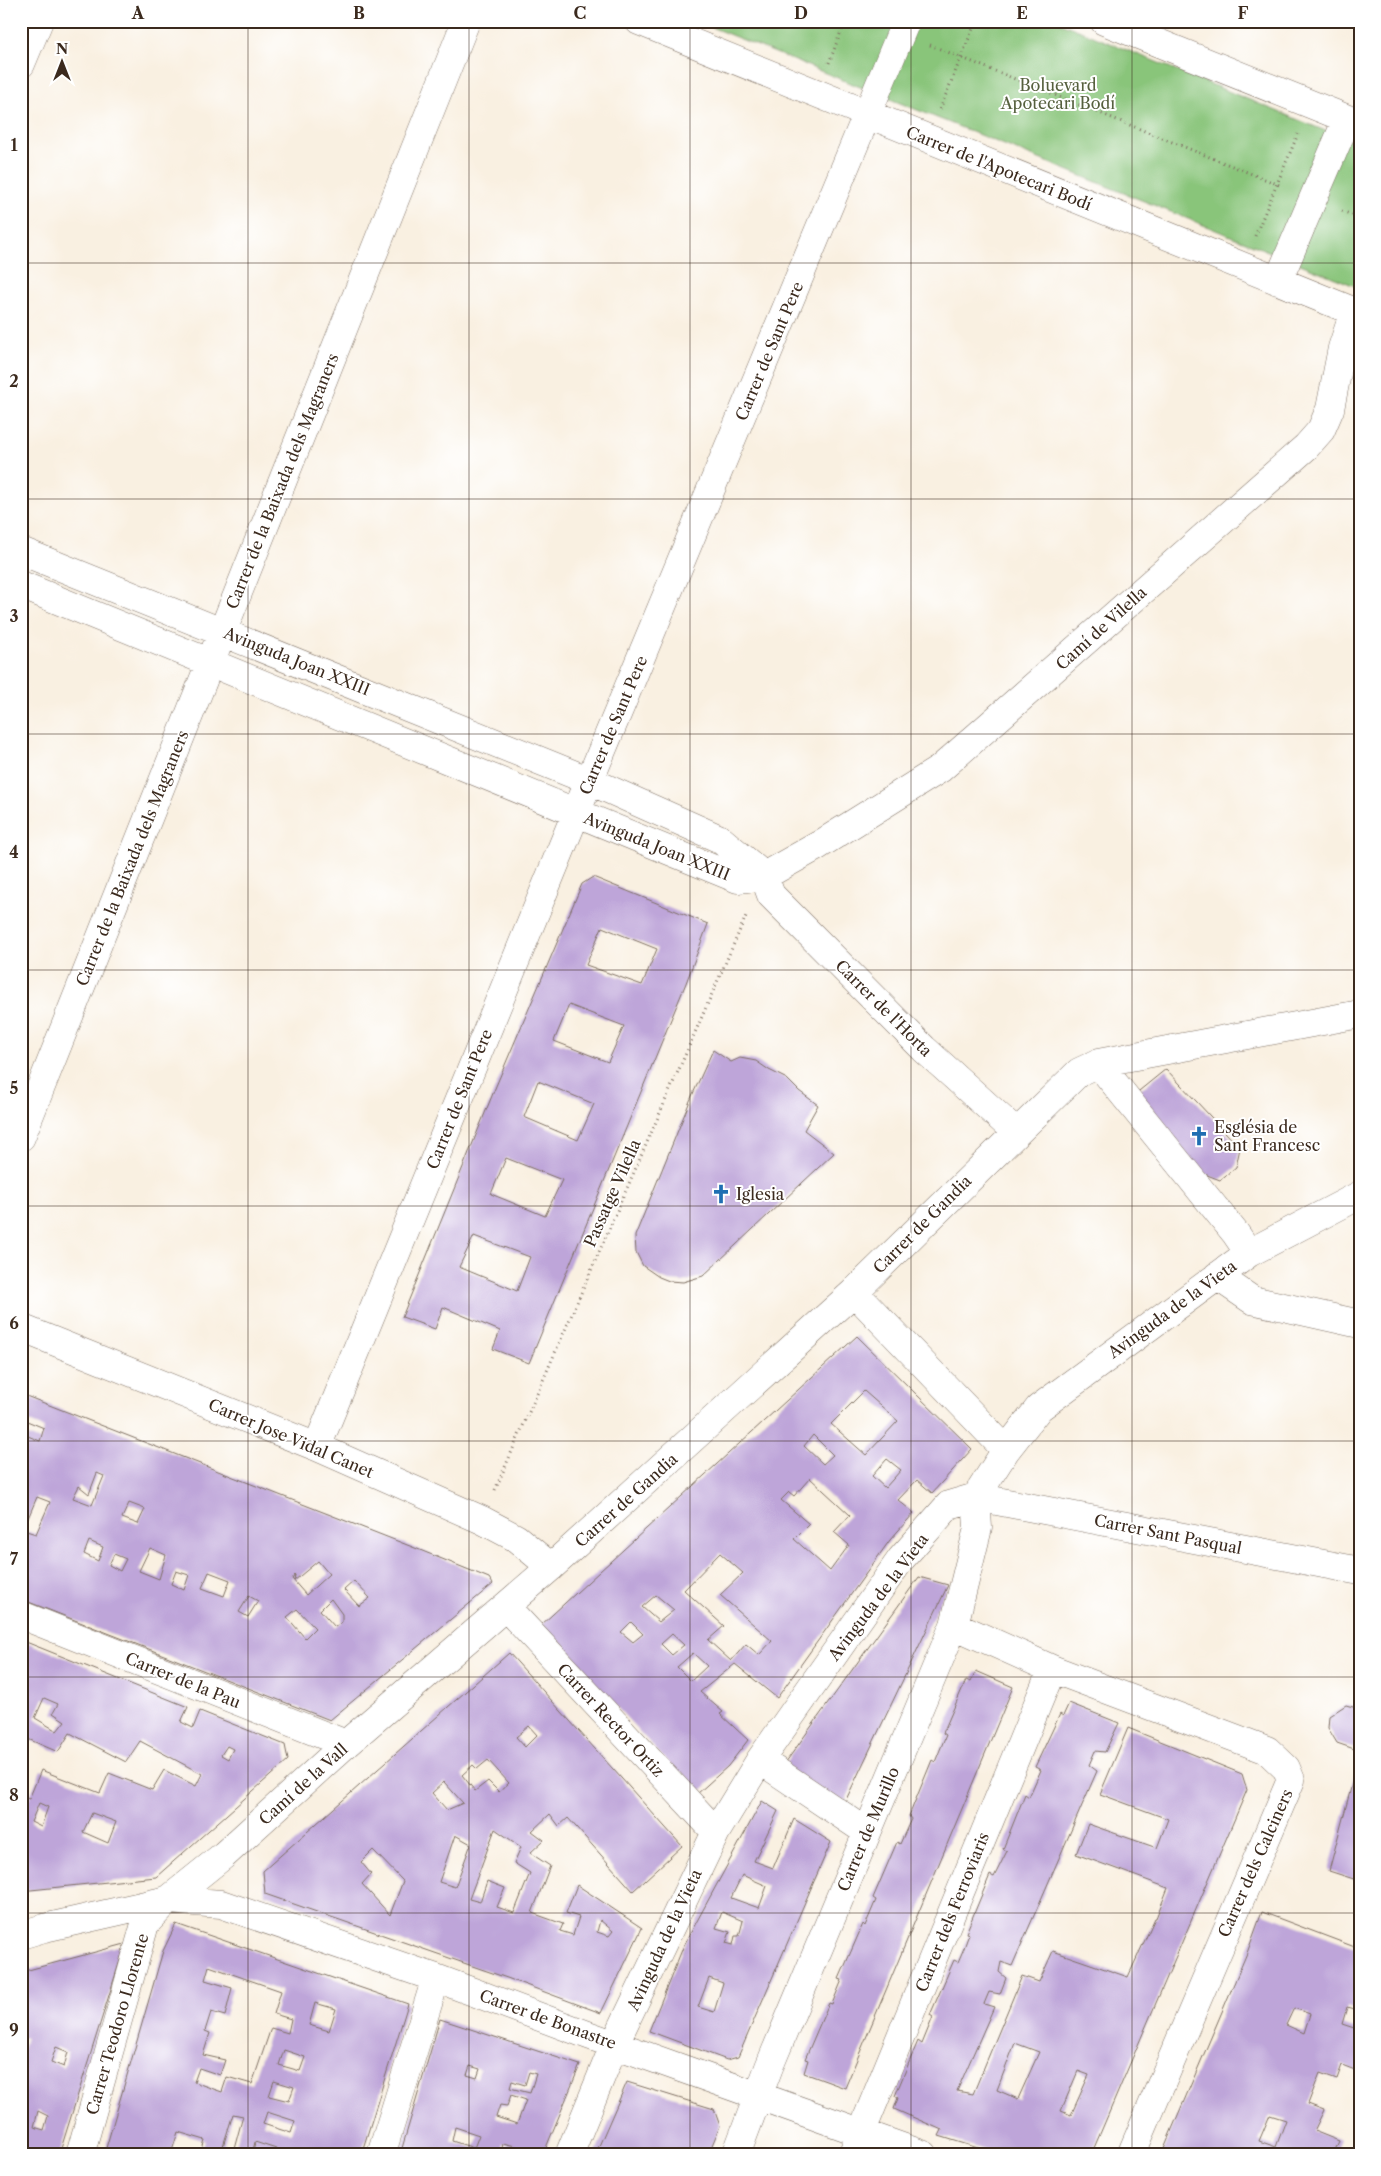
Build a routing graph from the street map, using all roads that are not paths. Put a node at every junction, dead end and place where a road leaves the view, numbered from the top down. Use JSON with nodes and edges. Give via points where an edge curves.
{"nodes":[{"id":1,"x":39,"y":21,"type":"edge"},
{"id":2,"x":466,"y":21,"type":"edge"},
{"id":3,"x":639,"y":21,"type":"edge"},
{"id":4,"x":906,"y":21,"type":"edge"},
{"id":5,"x":1104,"y":21,"type":"edge"},
{"id":6,"x":21,"y":64,"type":"edge"},
{"id":7,"x":867,"y":114,"type":"junction"},
{"id":8,"x":1353,"y":121,"type":"edge"},
{"id":9,"x":1278,"y":281,"type":"junction"},
{"id":10,"x":1357,"y":313,"type":"edge"},
{"id":11,"x":21,"y":551,"type":"edge"},
{"id":12,"x":21,"y":585,"type":"edge"},
{"id":13,"x":222,"y":631,"type":"junction"},
{"id":14,"x":209,"y":662,"type":"junction"},
{"id":15,"x":590,"y":781,"type":"junction"},
{"id":16,"x":576,"y":813,"type":"junction"},
{"id":17,"x":764,"y":876,"type":"junction"},
{"id":18,"x":1360,"y":1014,"type":"edge"},
{"id":19,"x":1098,"y":1063,"type":"junction"},
{"id":20,"x":1016,"y":1132,"type":"junction"},
{"id":21,"x":21,"y":1137,"type":"edge"},
{"id":22,"x":1360,"y":1195,"type":"edge"},
{"id":23,"x":1249,"y":1253,"type":"junction"},
{"id":24,"x":1217,"y":1276,"type":"junction"},
{"id":25,"x":854,"y":1292,"type":"junction"},
{"id":26,"x":1360,"y":1324,"type":"edge"},
{"id":27,"x":21,"y":1328,"type":"edge"},
{"id":28,"x":316,"y":1447,"type":"junction"},
{"id":29,"x":1006,"y":1450,"type":"junction"},
{"id":30,"x":976,"y":1497,"type":"junction"},
{"id":31,"x":551,"y":1568,"type":"junction"},
{"id":32,"x":1360,"y":1571,"type":"edge"},
{"id":33,"x":506,"y":1607,"type":"junction"},
{"id":34,"x":21,"y":1616,"type":"edge"},
{"id":35,"x":954,"y":1625,"type":"junction"},
{"id":36,"x":1052,"y":1669,"type":"junction"},
{"id":37,"x":346,"y":1744,"type":"junction"},
{"id":38,"x":760,"y":1760,"type":"junction"},
{"id":39,"x":716,"y":1832,"type":"junction"},
{"id":40,"x":867,"y":1832,"type":"junction"},
{"id":41,"x":168,"y":1900,"type":"junction"},
{"id":42,"x":29,"y":1928,"type":"edge"},
{"id":43,"x":436,"y":1978,"type":"junction"},
{"id":44,"x":615,"y":2043,"type":"junction"},
{"id":45,"x":758,"y":2094,"type":"junction"},
{"id":46,"x":857,"y":2143,"type":"edge"},
{"id":47,"x":80,"y":2155,"type":"edge"},
{"id":48,"x":381,"y":2155,"type":"edge"},
{"id":49,"x":568,"y":2155,"type":"edge"},
{"id":50,"x":736,"y":2155,"type":"edge"},
{"id":51,"x":924,"y":2155,"type":"edge"},
{"id":52,"x":1131,"y":2155,"type":"edge"}],
"edges":[{"from":1,"to":6,"type":"street"},
{"from":2,"to":13,"type":"street","name":"Carrer de la Baixada dels Magraners"},
{"from":3,"to":7,"type":"street","name":"Carrer de l'Apotecari Bodí"},
{"from":4,"to":7,"type":"street","name":"Carrer de Sant Pere"},
{"from":5,"to":8,"type":"street"},
{"from":7,"to":9,"type":"street","name":"Carrer de l'Apotecari Bodí"},
{"from":7,"to":15,"type":"street","name":"Carrer de Sant Pere"},
{"from":8,"to":9,"type":"street"},
{"from":9,"to":10,"type":"street","name":"Carrer de l'Apotecari Bodí"},
{"from":10,"to":17,"type":"street","name":"Camí de Vilella","via":[[1342,348],[1330,409],[1321,430],[1306,447],[948,763],[819,846]]},
{"from":11,"to":13,"type":"street","name":"Avinguda Joan XXIII"},
{"from":12,"to":14,"type":"street","name":"Avinguda Joan XXIII"},
{"from":13,"to":14,"type":"street","name":"Carrer de la Baixada dels Magraners"},
{"from":13,"to":15,"type":"street","name":"Avinguda Joan XXIII"},
{"from":14,"to":16,"type":"street","name":"Avinguda Joan XXIII"},
{"from":14,"to":21,"type":"street","name":"Carrer de la Baixada dels Magraners"},
{"from":15,"to":16,"type":"street","name":"Carrer de Sant Pere"},
{"from":15,"to":17,"type":"street","name":"Avinguda Joan XXIII","via":[[720,839]]},
{"from":16,"to":17,"type":"street","name":"Avinguda Joan XXIII","via":[[738,879]]},
{"from":16,"to":28,"type":"street","name":"Carrer de Sant Pere"},
{"from":17,"to":20,"type":"street","name":"Carrer de l'Horta","via":[[771,895],[924,1049]]},
{"from":18,"to":19,"type":"street","name":"Carrer de Gandia"},
{"from":19,"to":20,"type":"street","name":"Carrer de Gandia","via":[[1080,1072]]},
{"from":19,"to":23,"type":"street"},
{"from":20,"to":25,"type":"street","name":"Carrer de Gandia"},
{"from":22,"to":23,"type":"street","name":"Avinguda de la Vieta"},
{"from":23,"to":24,"type":"street","name":"Avinguda de la Vieta"},
{"from":24,"to":26,"type":"street","via":[[1252,1300]]},
{"from":24,"to":29,"type":"street","name":"Avinguda de la Vieta","via":[[1039,1408]]},
{"from":25,"to":29,"type":"street"},
{"from":25,"to":31,"type":"street","name":"Carrer de Gandia"},
{"from":27,"to":28,"type":"street","name":"Carrer Jose Vidal Canet"},
{"from":28,"to":31,"type":"street","name":"Carrer Jose Vidal Canet","via":[[482,1520],[516,1538]]},
{"from":29,"to":30,"type":"street","name":"Avinguda de la Vieta"},
{"from":30,"to":32,"type":"street","name":"Carrer Sant Pasqual"},
{"from":30,"to":35,"type":"street","name":"Carrer de Murillo","via":[[978,1528]]},
{"from":30,"to":38,"type":"street","name":"Avinguda de la Vieta","via":[[949,1505],[901,1560]]},
{"from":31,"to":33,"type":"street","name":"Camí de la Vall"},
{"from":33,"to":37,"type":"street","name":"Camí de la Vall"},
{"from":33,"to":39,"type":"street","name":"Carrer Rector Ortiz"},
{"from":34,"to":37,"type":"street","name":"Carrer de la Pau"},
{"from":35,"to":36,"type":"street","name":"Carrer dels Calciners"},
{"from":35,"to":40,"type":"street","name":"Carrer de Murillo"},
{"from":36,"to":46,"type":"street","name":"Carrer dels Ferroviaris"},
{"from":36,"to":52,"type":"street","name":"Carrer dels Calciners","via":[[1267,1750],[1286,1768],[1292,1780]]},
{"from":37,"to":41,"type":"street","name":"Camí de la Vall","via":[[224,1855]]},
{"from":38,"to":39,"type":"street","name":"Avinguda de la Vieta"},
{"from":38,"to":40,"type":"street"},
{"from":39,"to":44,"type":"street","name":"Avinguda de la Vieta"},
{"from":40,"to":45,"type":"street","name":"Carrer de Murillo"},
{"from":41,"to":42,"type":"street","name":"Camí de la Vall"},
{"from":41,"to":43,"type":"street","name":"Carrer de Bonastre","via":[[221,1904]]},
{"from":41,"to":47,"type":"street","name":"Carrer Teodoro Llorente","via":[[145,1924]]},
{"from":43,"to":44,"type":"street","name":"Carrer de Bonastre"},
{"from":43,"to":48,"type":"street"},
{"from":44,"to":45,"type":"street","name":"Carrer de Bonastre"},
{"from":44,"to":49,"type":"street","name":"Avinguda de la Vieta"},
{"from":45,"to":46,"type":"street","name":"Carrer de Bonastre"},
{"from":45,"to":50,"type":"street","name":"Carrer de Murillo"},
{"from":46,"to":51,"type":"street","name":"Carrer de Bonastre"}]}
